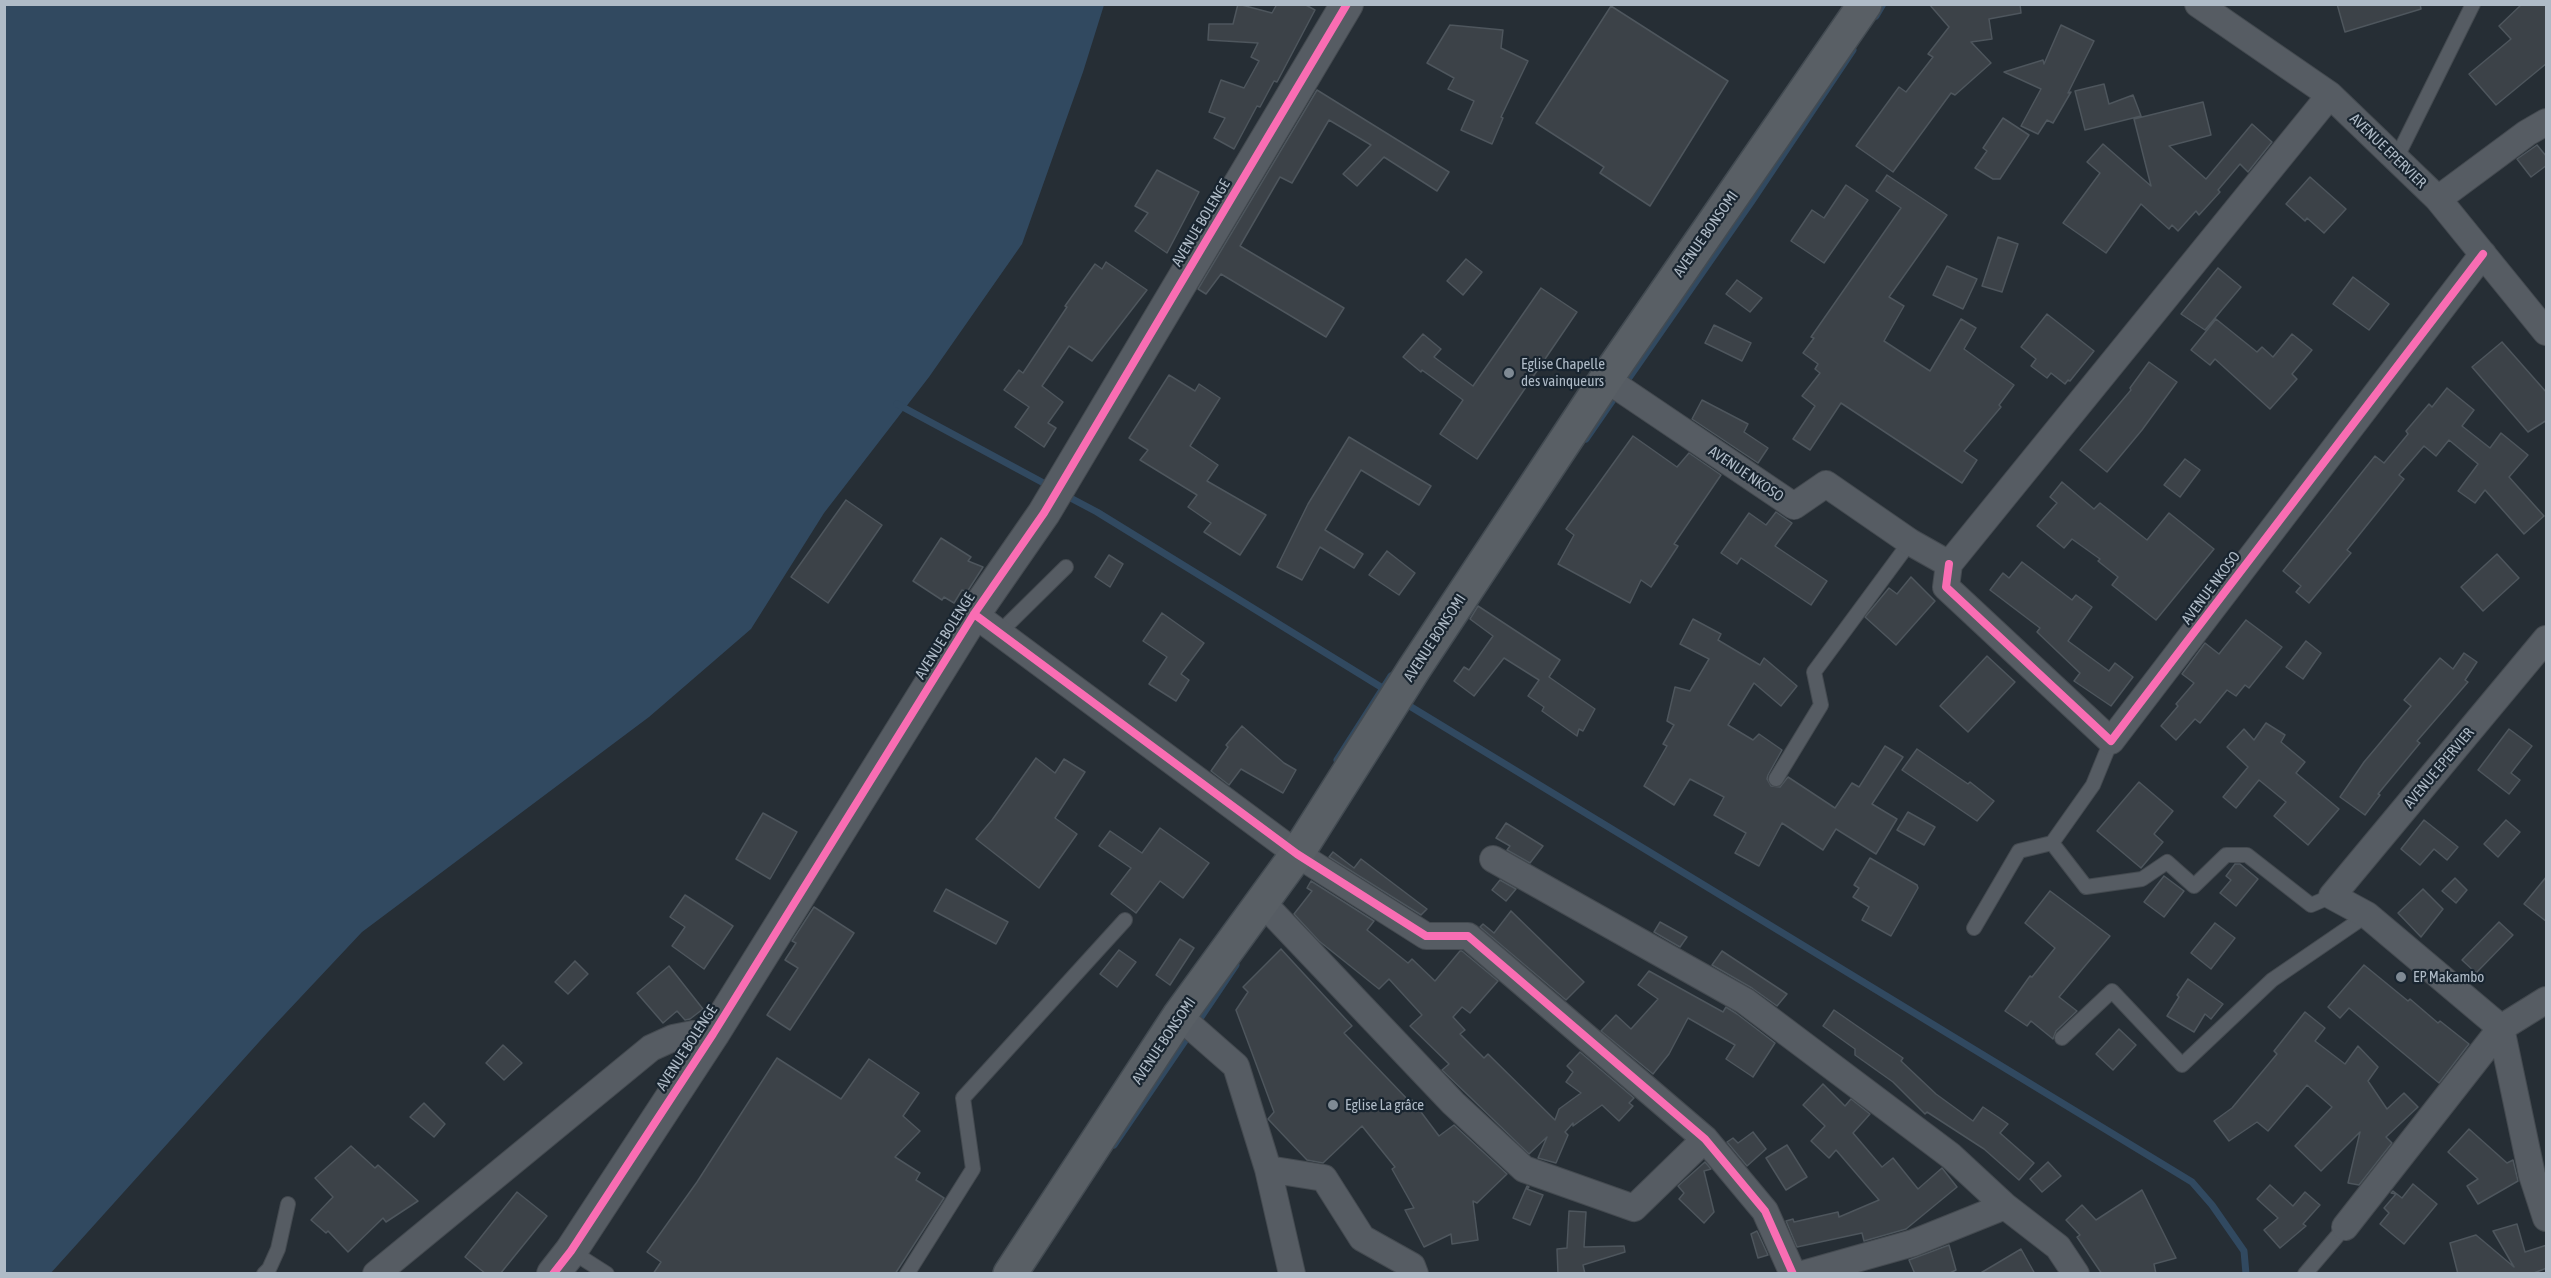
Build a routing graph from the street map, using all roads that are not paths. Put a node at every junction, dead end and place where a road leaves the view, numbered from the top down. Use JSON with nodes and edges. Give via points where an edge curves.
{"nodes":[{"id":1,"x":1347,"y":4,"type":"edge"},
{"id":2,"x":1865,"y":4,"type":"edge"},
{"id":3,"x":2198,"y":4,"type":"edge"},
{"id":4,"x":2474,"y":4,"type":"edge"},
{"id":5,"x":2330,"y":95,"type":"junction"},
{"id":6,"x":2547,"y":122,"type":"edge"},
{"id":7,"x":2396,"y":159,"type":"junction"},
{"id":8,"x":2438,"y":199,"type":"junction"},
{"id":9,"x":2483,"y":254,"type":"junction"},
{"id":10,"x":2547,"y":332,"type":"edge"},
{"id":11,"x":1606,"y":379,"type":"junction"},
{"id":12,"x":1910,"y":542,"type":"junction"},
{"id":13,"x":1949,"y":564,"type":"junction"},
{"id":14,"x":1066,"y":567,"type":"dead end"},
{"id":15,"x":974,"y":614,"type":"junction"},
{"id":16,"x":999,"y":633,"type":"junction"},
{"id":17,"x":2547,"y":639,"type":"edge"},
{"id":18,"x":2111,"y":741,"type":"junction"},
{"id":19,"x":1776,"y":779,"type":"dead end"},
{"id":20,"x":2052,"y":843,"type":"junction"},
{"id":21,"x":1297,"y":854,"type":"junction"},
{"id":22,"x":1493,"y":859,"type":"dead end"},
{"id":23,"x":2332,"y":896,"type":"junction"},
{"id":24,"x":1262,"y":902,"type":"junction"},
{"id":25,"x":2367,"y":915,"type":"junction"},
{"id":26,"x":1125,"y":920,"type":"dead end"},
{"id":27,"x":1974,"y":928,"type":"dead end"},
{"id":28,"x":2547,"y":1000,"type":"edge"},
{"id":29,"x":1179,"y":1016,"type":"junction"},
{"id":30,"x":2501,"y":1028,"type":"junction"},
{"id":31,"x":713,"y":1034,"type":"junction"},
{"id":32,"x":2062,"y":1038,"type":"dead end"},
{"id":33,"x":1705,"y":1138,"type":"junction"},
{"id":34,"x":1268,"y":1168,"type":"junction"},
{"id":35,"x":288,"y":1204,"type":"dead end"},
{"id":36,"x":2005,"y":1206,"type":"junction"},
{"id":37,"x":2547,"y":1218,"type":"edge"},
{"id":38,"x":2345,"y":1227,"type":"joint"},
{"id":39,"x":562,"y":1262,"type":"edge"},
{"id":40,"x":264,"y":1274,"type":"edge"},
{"id":41,"x":376,"y":1274,"type":"edge"},
{"id":42,"x":607,"y":1274,"type":"edge"},
{"id":43,"x":908,"y":1274,"type":"edge"},
{"id":44,"x":1010,"y":1274,"type":"edge"},
{"id":45,"x":1292,"y":1274,"type":"edge"},
{"id":46,"x":1416,"y":1274,"type":"edge"},
{"id":47,"x":1793,"y":1274,"type":"edge"},
{"id":48,"x":1803,"y":1274,"type":"edge"},
{"id":49,"x":2076,"y":1274,"type":"edge"},
{"id":50,"x":2305,"y":1274,"type":"edge"}],
"edges":[{"from":1,"to":15,"type":"street","name":"AVENUE BOLENGE","via":[[1044,513]]},
{"from":2,"to":11,"type":"main road","name":"AVENUE BONSOMI"},
{"from":3,"to":5,"type":"street","name":"AVENUE EPERVIER"},
{"from":4,"to":7,"type":"lane"},
{"from":5,"to":7,"type":"street","name":"AVENUE EPERVIER"},
{"from":5,"to":13,"type":"street"},
{"from":6,"to":8,"type":"street"},
{"from":7,"to":8,"type":"street","name":"AVENUE EPERVIER"},
{"from":8,"to":9,"type":"street","name":"AVENUE EPERVIER"},
{"from":9,"to":10,"type":"street","name":"AVENUE EPERVIER"},
{"from":9,"to":18,"type":"street","name":"AVENUE NKOSO"},
{"from":11,"to":12,"type":"street","name":"AVENUE NKOSO","via":[[1794,506],[1826,484]]},
{"from":11,"to":21,"type":"main road","name":"AVENUE BONSOMI"},
{"from":12,"to":13,"type":"street","name":"AVENUE NKOSO"},
{"from":12,"to":19,"type":"lane","via":[[1814,672],[1821,705]]},
{"from":13,"to":18,"type":"street","via":[[1946,587]]},
{"from":14,"to":16,"type":"lane"},
{"from":15,"to":16,"type":"street"},
{"from":15,"to":31,"type":"street","name":"AVENUE BOLENGE"},
{"from":16,"to":21,"type":"street"},
{"from":17,"to":23,"type":"street","name":"AVENUE EPERVIER"},
{"from":18,"to":20,"type":"lane","via":[[2093,785]]},
{"from":20,"to":23,"type":"lane","via":[[2086,887],[2142,879],[2167,862],[2194,886],[2226,855],[2247,855],[2311,905]]},
{"from":20,"to":27,"type":"lane","via":[[2019,851]]},
{"from":21,"to":24,"type":"main road","name":"AVENUE BONSOMI"},
{"from":21,"to":33,"type":"street","via":[[1426,936],[1468,936]]},
{"from":22,"to":36,"type":"street","via":[[1745,1001],[1951,1156]]},
{"from":23,"to":25,"type":"street"},
{"from":24,"to":29,"type":"main road","name":"AVENUE BONSOMI"},
{"from":24,"to":33,"type":"street","via":[[1453,1103],[1524,1169],[1634,1208]]},
{"from":25,"to":30,"type":"street"},
{"from":25,"to":32,"type":"lane","via":[[2272,980],[2182,1065],[2112,991]]},
{"from":26,"to":43,"type":"lane","via":[[963,1098],[973,1169]]},
{"from":28,"to":30,"type":"street"},
{"from":29,"to":34,"type":"street","via":[[1236,1066]]},
{"from":29,"to":44,"type":"main road","name":"AVENUE BONSOMI"},
{"from":30,"to":37,"type":"street","via":[[2532,1175]]},
{"from":30,"to":38,"type":"street"},
{"from":31,"to":39,"type":"street","name":"AVENUE BOLENGE"},
{"from":31,"to":41,"type":"street","via":[[674,1038],[651,1048]]},
{"from":33,"to":47,"type":"street","via":[[1765,1211]]},
{"from":34,"to":45,"type":"street"},
{"from":34,"to":46,"type":"street","via":[[1324,1178],[1362,1238],[1412,1266]]},
{"from":35,"to":40,"type":"lane","via":[[278,1249]]},
{"from":36,"to":48,"type":"street","via":[[1914,1243]]},
{"from":36,"to":49,"type":"street","via":[[2058,1247]]},
{"from":38,"to":50,"type":"lane"},
{"from":39,"to":42,"type":"lane"}]}
